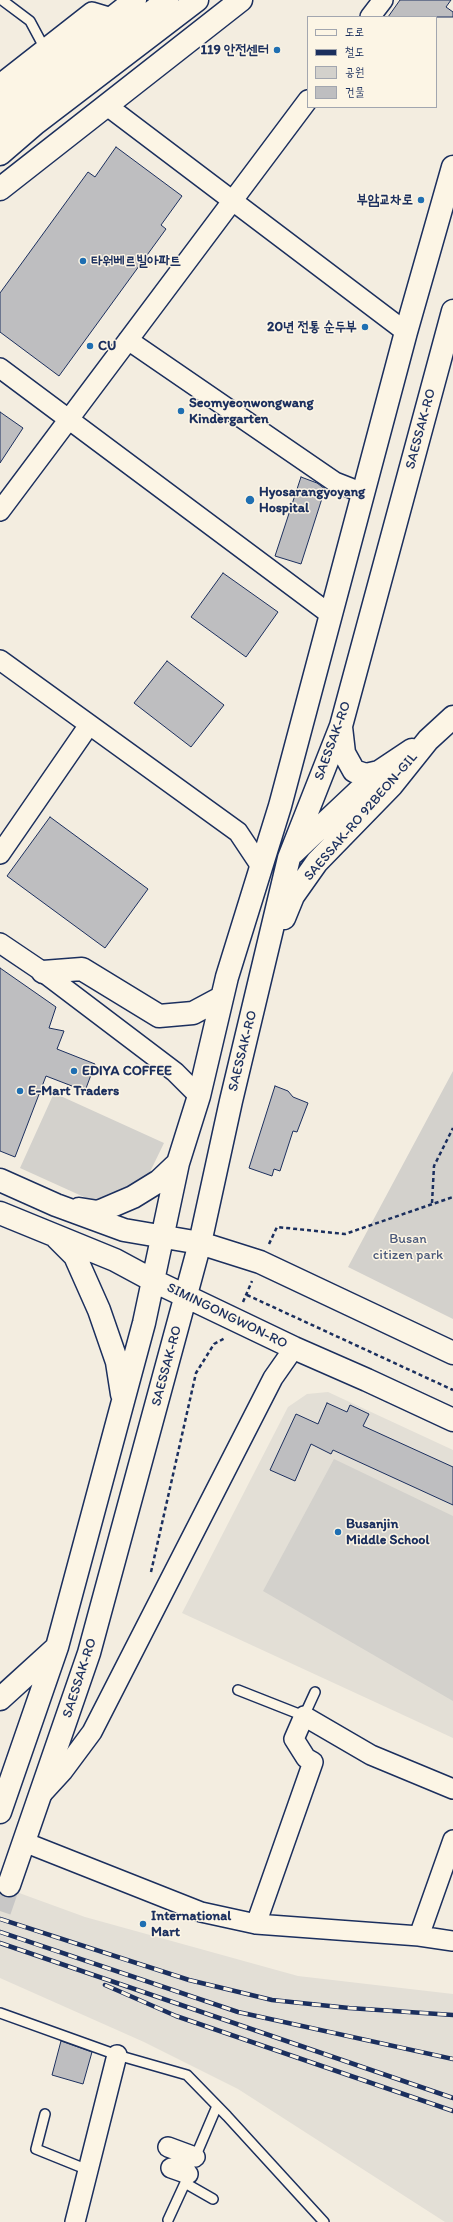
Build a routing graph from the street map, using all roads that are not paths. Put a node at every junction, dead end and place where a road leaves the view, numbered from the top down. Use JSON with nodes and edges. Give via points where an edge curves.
{"nodes":[{"id":1,"x":2,"y":0,"type":"edge"},
{"id":2,"x":136,"y":0,"type":"edge"},
{"id":3,"x":167,"y":0,"type":"edge"},
{"id":4,"x":197,"y":0,"type":"edge"},
{"id":5,"x":241,"y":0,"type":"edge"},
{"id":6,"x":382,"y":0,"type":"edge"},
{"id":7,"x":371,"y":16,"type":"edge"},
{"id":8,"x":112,"y":18,"type":"junction"},
{"id":9,"x":44,"y":49,"type":"junction"},
{"id":10,"x":0,"y":84,"type":"edge"},
{"id":11,"x":307,"y":101,"type":"edge"},
{"id":12,"x":106,"y":104,"type":"junction"},
{"id":13,"x":0,"y":106,"type":"edge"},
{"id":14,"x":0,"y":131,"type":"edge"},
{"id":15,"x":0,"y":154,"type":"edge"},
{"id":16,"x":453,"y":167,"type":"edge"},
{"id":17,"x":0,"y":189,"type":"edge"},
{"id":18,"x":233,"y":200,"type":"junction"},
{"id":19,"x":453,"y":311,"type":"edge"},
{"id":20,"x":406,"y":332,"type":"junction"},
{"id":21,"x":128,"y":340,"type":"junction"},
{"id":22,"x":0,"y":368,"type":"edge"},
{"id":23,"x":69,"y":419,"type":"junction"},
{"id":24,"x":363,"y":493,"type":"junction"},
{"id":25,"x":0,"y":511,"type":"edge"},
{"id":26,"x":330,"y":615,"type":"junction"},
{"id":27,"x":0,"y":660,"type":"edge"},
{"id":28,"x":453,"y":717,"type":"edge"},
{"id":29,"x":89,"y":725,"type":"junction"},
{"id":30,"x":341,"y":726,"type":"junction"},
{"id":31,"x":428,"y":740,"type":"junction"},
{"id":32,"x":379,"y":772,"type":"junction"},
{"id":33,"x":0,"y":854,"type":"edge"},
{"id":34,"x":289,"y":858,"type":"junction"},
{"id":35,"x":260,"y":865,"type":"junction"},
{"id":36,"x":0,"y":944,"type":"edge"},
{"id":37,"x":43,"y":972,"type":"junction"},
{"id":38,"x":259,"y":983,"type":"junction"},
{"id":39,"x":222,"y":998,"type":"junction"},
{"id":40,"x":199,"y":1096,"type":"junction"},
{"id":41,"x":178,"y":1163,"type":"junction"},
{"id":42,"x":0,"y":1180,"type":"edge"},
{"id":43,"x":56,"y":1204,"type":"junction"},
{"id":44,"x":0,"y":1213,"type":"edge"},
{"id":45,"x":52,"y":1233,"type":"junction"},
{"id":46,"x":161,"y":1236,"type":"junction"},
{"id":47,"x":200,"y":1243,"type":"junction"},
{"id":48,"x":154,"y":1281,"type":"junction"},
{"id":49,"x":186,"y":1297,"type":"junction"},
{"id":50,"x":294,"y":1348,"type":"junction"},
{"id":51,"x":453,"y":1353,"type":"edge"},
{"id":52,"x":123,"y":1402,"type":"junction"},
{"id":53,"x":453,"y":1420,"type":"edge"},
{"id":54,"x":57,"y":1647,"type":"junction"},
{"id":55,"x":238,"y":1690,"type":"dead end"},
{"id":56,"x":315,"y":1692,"type":"dead end"},
{"id":57,"x":0,"y":1699,"type":"edge"},
{"id":58,"x":304,"y":1716,"type":"junction"},
{"id":59,"x":4,"y":1786,"type":"edge"},
{"id":60,"x":453,"y":1789,"type":"edge"},
{"id":61,"x":41,"y":1795,"type":"junction"},
{"id":62,"x":0,"y":1812,"type":"edge"},
{"id":63,"x":453,"y":1840,"type":"edge"},
{"id":64,"x":24,"y":1842,"type":"junction"},
{"id":65,"x":9,"y":1885,"type":"tunnel mouth"},
{"id":66,"x":256,"y":1924,"type":"junction"},
{"id":67,"x":418,"y":1936,"type":"junction"},
{"id":68,"x":453,"y":1941,"type":"edge"},
{"id":69,"x":0,"y":2013,"type":"edge"},
{"id":70,"x":117,"y":2055,"type":"junction"},
{"id":71,"x":216,"y":2106,"type":"junction"},
{"id":72,"x":45,"y":2114,"type":"dead end"},
{"id":73,"x":168,"y":2147,"type":"dead end"},
{"id":74,"x":88,"y":2170,"type":"junction"},
{"id":75,"x":185,"y":2171,"type":"junction"},
{"id":76,"x":212,"y":2199,"type":"dead end"},
{"id":77,"x":168,"y":2220,"type":"dead end"},
{"id":78,"x":75,"y":2222,"type":"edge"},
{"id":79,"x":324,"y":2222,"type":"edge"}],
"edges":[{"from":1,"to":9,"type":"lane","via":[[30,21]]},
{"from":2,"to":8,"type":"main road"},
{"from":3,"to":14,"type":"main road"},
{"from":4,"to":15,"type":"main road","via":[[36,123]]},
{"from":5,"to":12,"type":"main road"},
{"from":6,"to":7,"type":"street"},
{"from":8,"to":9,"type":"street","via":[[92,12]]},
{"from":8,"to":13,"type":"main road"},
{"from":9,"to":10,"type":"street"},
{"from":11,"to":18,"type":"street"},
{"from":12,"to":17,"type":"main road"},
{"from":12,"to":18,"type":"street"},
{"from":16,"to":20,"type":"main road"},
{"from":18,"to":20,"type":"street"},
{"from":18,"to":21,"type":"street"},
{"from":19,"to":30,"type":"main road","name":"SAESSAK-RO"},
{"from":20,"to":24,"type":"main road"},
{"from":21,"to":23,"type":"street"},
{"from":21,"to":24,"type":"street","via":[[335,482]]},
{"from":22,"to":23,"type":"street"},
{"from":23,"to":25,"type":"street"},
{"from":23,"to":26,"type":"street"},
{"from":24,"to":26,"type":"main road"},
{"from":26,"to":35,"type":"main road","via":[[280,806]]},
{"from":27,"to":29,"type":"street"},
{"from":28,"to":31,"type":"main road","name":"SAESSAK-RO 92BEON-GIL"},
{"from":29,"to":33,"type":"street"},
{"from":29,"to":35,"type":"street","via":[[238,832]]},
{"from":30,"to":32,"type":"main road","via":[[344,754],[354,771],[366,776]]},
{"from":30,"to":34,"type":"main road","name":"SAESSAK-RO"},
{"from":31,"to":32,"type":"main road","name":"SAESSAK-RO 92BEON-GIL"},
{"from":31,"to":38,"type":"main road","name":"SAESSAK-RO 92BEON-GIL","via":[[392,785],[317,862],[297,890]]},
{"from":32,"to":34,"type":"main road","name":"SAESSAK-RO 92BEON-GIL"},
{"from":34,"to":35,"type":"main road","name":"SAESSAK-RO 92BEON-GIL"},
{"from":34,"to":38,"type":"main road","name":"SAESSAK-RO"},
{"from":35,"to":39,"type":"main road"},
{"from":36,"to":37,"type":"street"},
{"from":37,"to":39,"type":"main road","via":[[82,969],[159,1016],[192,1013]]},
{"from":37,"to":40,"type":"street","via":[[175,1072]]},
{"from":38,"to":47,"type":"main road","name":"SAESSAK-RO"},
{"from":39,"to":40,"type":"main road"},
{"from":40,"to":41,"type":"main road"},
{"from":41,"to":43,"type":"main road","via":[[159,1181],[133,1197],[98,1212]]},
{"from":41,"to":46,"type":"main road"},
{"from":42,"to":43,"type":"main road"},
{"from":43,"to":46,"type":"main road","via":[[124,1230]]},
{"from":44,"to":45,"type":"main road","name":"SIMINGONGWON-RO"},
{"from":45,"to":48,"type":"main road","name":"SIMINGONGWON-RO","via":[[115,1260]]},
{"from":45,"to":52,"type":"main road","via":[[75,1256],[100,1310],[117,1362]]},
{"from":46,"to":47,"type":"main road"},
{"from":46,"to":48,"type":"main road"},
{"from":47,"to":49,"type":"main road","name":"SAESSAK-RO"},
{"from":47,"to":51,"type":"main road","via":[[260,1262]]},
{"from":48,"to":49,"type":"main road","name":"SIMINGONGWON-RO"},
{"from":48,"to":52,"type":"main road"},
{"from":49,"to":50,"type":"main road","name":"SIMINGONGWON-RO"},
{"from":49,"to":61,"type":"main road","name":"SAESSAK-RO","via":[[89,1653]]},
{"from":50,"to":53,"type":"main road","name":"SIMINGONGWON-RO"},
{"from":50,"to":61,"type":"street","name":"SAESSAK-RO","via":[[272,1378],[92,1732]]},
{"from":52,"to":54,"type":"main road"},
{"from":54,"to":57,"type":"main road"},
{"from":54,"to":59,"type":"main road"},
{"from":55,"to":58,"type":"lane"},
{"from":56,"to":58,"type":"lane"},
{"from":58,"to":60,"type":"street","via":[[371,1755]]},
{"from":58,"to":66,"type":"street","via":[[294,1739],[306,1758],[313,1762]]},
{"from":59,"to":61,"type":"main road"},
{"from":59,"to":62,"type":"main road"},
{"from":61,"to":64,"type":"main road","name":"SAESSAK-RO"},
{"from":63,"to":67,"type":"street"},
{"from":64,"to":65,"type":"main road","name":"SAESSAK-RO"},
{"from":64,"to":66,"type":"street","via":[[202,1912]]},
{"from":66,"to":67,"type":"street"},
{"from":67,"to":68,"type":"street"},
{"from":69,"to":70,"type":"lane"},
{"from":70,"to":71,"type":"lane","via":[[187,2075]]},
{"from":70,"to":74,"type":"street"},
{"from":71,"to":75,"type":"lane"},
{"from":71,"to":79,"type":"lane"},
{"from":72,"to":74,"type":"lane","via":[[36,2149]]},
{"from":73,"to":75,"type":"street"},
{"from":74,"to":78,"type":"street"},
{"from":75,"to":76,"type":"lane"},
{"from":75,"to":77,"type":"lane"}]}
